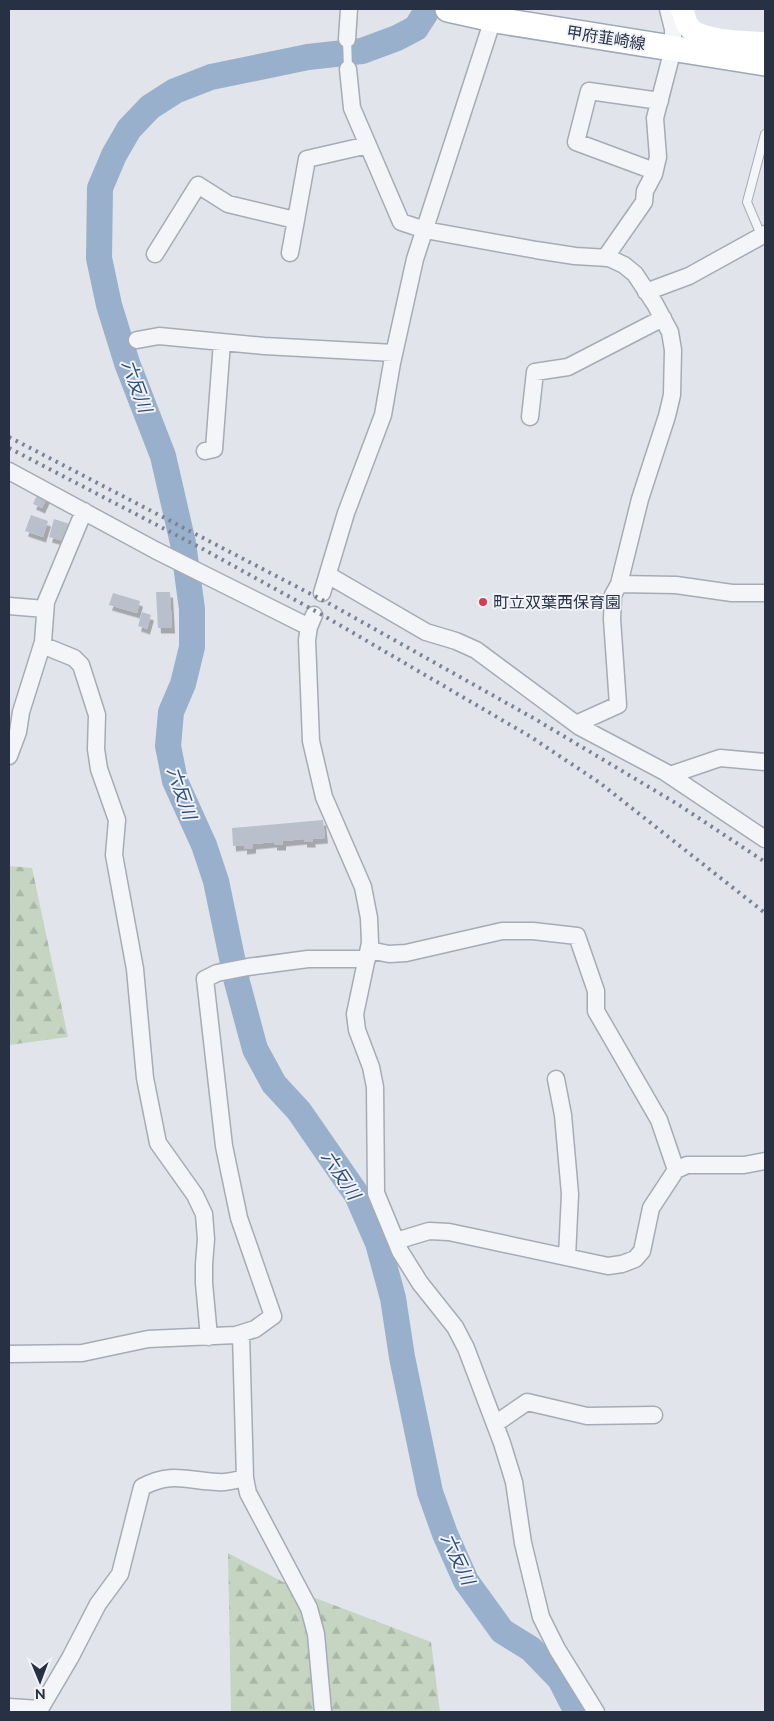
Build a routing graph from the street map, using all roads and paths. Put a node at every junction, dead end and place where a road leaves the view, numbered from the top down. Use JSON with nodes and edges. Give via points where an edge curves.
{"nodes":[{"id":1,"x":349,"y":9,"type":"edge"},
{"id":2,"x":448,"y":9,"type":"edge"},
{"id":3,"x":668,"y":9,"type":"edge"},
{"id":4,"x":682,"y":9,"type":"edge"},
{"id":5,"x":493,"y":20,"type":"junction"},
{"id":6,"x":346,"y":39,"type":"joint"},
{"id":7,"x":765,"y":44,"type":"edge"},
{"id":8,"x":674,"y":49,"type":"junction"},
{"id":9,"x":765,"y":63,"type":"edge"},
{"id":10,"x":348,"y":69,"type":"joint"},
{"id":11,"x":660,"y":101,"type":"junction"},
{"id":12,"x":765,"y":134,"type":"edge"},
{"id":13,"x":368,"y":145,"type":"junction"},
{"id":14,"x":654,"y":171,"type":"junction"},
{"id":15,"x":295,"y":220,"type":"junction"},
{"id":16,"x":425,"y":230,"type":"junction"},
{"id":17,"x":763,"y":234,"type":"edge"},
{"id":18,"x":290,"y":253,"type":"dead end"},
{"id":19,"x":155,"y":254,"type":"dead end"},
{"id":20,"x":605,"y":258,"type":"junction"},
{"id":21,"x":646,"y":292,"type":"junction"},
{"id":22,"x":662,"y":318,"type":"junction"},
{"id":23,"x":137,"y":340,"type":"dead end"},
{"id":24,"x":222,"y":342,"type":"junction"},
{"id":25,"x":394,"y":353,"type":"junction"},
{"id":26,"x":530,"y":417,"type":"dead end"},
{"id":27,"x":205,"y":451,"type":"dead end"},
{"id":28,"x":9,"y":471,"type":"edge"},
{"id":29,"x":84,"y":511,"type":"junction"},
{"id":30,"x":328,"y":576,"type":"junction"},
{"id":31,"x":619,"y":584,"type":"junction"},
{"id":32,"x":765,"y":593,"type":"edge"},
{"id":33,"x":322,"y":594,"type":"dead end"},
{"id":34,"x":9,"y":606,"type":"edge"},
{"id":35,"x":45,"y":609,"type":"junction"},
{"id":36,"x":42,"y":645,"type":"junction"},
{"id":37,"x":576,"y":724,"type":"junction"},
{"id":38,"x":9,"y":756,"type":"edge"},
{"id":39,"x":765,"y":762,"type":"edge"},
{"id":40,"x":670,"y":775,"type":"junction"},
{"id":41,"x":765,"y":839,"type":"edge"},
{"id":42,"x":368,"y":955,"type":"junction"},
{"id":43,"x":556,"y":1080,"type":"dead end"},
{"id":44,"x":765,"y":1161,"type":"edge"},
{"id":45,"x":676,"y":1170,"type":"junction"},
{"id":46,"x":396,"y":1241,"type":"junction"},
{"id":47,"x":567,"y":1257,"type":"junction"},
{"id":48,"x":241,"y":1334,"type":"junction"},
{"id":49,"x":209,"y":1337,"type":"junction"},
{"id":50,"x":9,"y":1354,"type":"edge"},
{"id":51,"x":654,"y":1415,"type":"dead end"},
{"id":52,"x":495,"y":1424,"type":"junction"},
{"id":53,"x":245,"y":1478,"type":"junction"},
{"id":54,"x":9,"y":1707,"type":"edge"},
{"id":55,"x":323,"y":1712,"type":"edge"},
{"id":56,"x":596,"y":1712,"type":"edge"}],
"edges":[{"from":1,"to":6,"type":"street"},
{"from":2,"to":5,"type":"main road","name":"甲府韮崎線"},
{"from":3,"to":8,"type":"street"},
{"from":4,"to":7,"type":"street","via":[[687,26],[697,33],[710,38]]},
{"from":5,"to":8,"type":"main road","name":"甲府韮崎線"},
{"from":5,"to":16,"type":"street"},
{"from":6,"to":10,"type":"lane"},
{"from":8,"to":9,"type":"main road","name":"甲府韮崎線"},
{"from":8,"to":11,"type":"street"},
{"from":10,"to":13,"type":"street","via":[[352,108]]},
{"from":11,"to":14,"type":"street","via":[[655,118],[658,156]]},
{"from":11,"to":14,"type":"street","via":[[589,91],[576,142]]},
{"from":12,"to":17,"type":"lane","via":[[747,202]]},
{"from":13,"to":15,"type":"street","via":[[307,160]]},
{"from":13,"to":16,"type":"street","via":[[401,222]]},
{"from":14,"to":20,"type":"street","via":[[644,202]]},
{"from":15,"to":18,"type":"street"},
{"from":15,"to":19,"type":"street","via":[[228,204],[198,185]]},
{"from":16,"to":20,"type":"street"},
{"from":16,"to":25,"type":"street","via":[[415,259]]},
{"from":17,"to":21,"type":"street","via":[[688,276]]},
{"from":20,"to":21,"type":"street","via":[[624,265],[635,274]]},
{"from":21,"to":22,"type":"street"},
{"from":22,"to":26,"type":"street","via":[[568,367],[534,372]]},
{"from":22,"to":31,"type":"street","via":[[670,332],[673,350],[672,394],[640,499]]},
{"from":23,"to":24,"type":"street","via":[[159,336]]},
{"from":24,"to":25,"type":"street"},
{"from":24,"to":27,"type":"street","via":[[214,449]]},
{"from":25,"to":30,"type":"street","via":[[383,415],[346,513]]},
{"from":28,"to":29,"type":"street"},
{"from":29,"to":35,"type":"street"},
{"from":29,"to":42,"type":"street","via":[[206,575],[312,621],[307,640],[311,741],[324,797],[363,887],[369,918]]},
{"from":30,"to":33,"type":"street"},
{"from":30,"to":37,"type":"street","via":[[426,632],[476,650]]},
{"from":31,"to":32,"type":"street","via":[[676,585]]},
{"from":31,"to":37,"type":"street","via":[[613,595],[612,619],[618,705]]},
{"from":34,"to":35,"type":"street"},
{"from":35,"to":36,"type":"street"},
{"from":36,"to":38,"type":"street"},
{"from":36,"to":49,"type":"street","via":[[74,658],[81,665],[97,714],[99,769],[118,820],[114,855],[135,969],[145,1078],[158,1143],[196,1195],[204,1214],[204,1283]]},
{"from":37,"to":40,"type":"street"},
{"from":39,"to":40,"type":"street","via":[[720,758]]},
{"from":40,"to":41,"type":"street"},
{"from":42,"to":45,"type":"street","via":[[406,953],[502,931],[576,936],[596,991],[596,1010],[659,1120]]},
{"from":42,"to":46,"type":"street","via":[[355,1014],[375,1087],[376,1193]]},
{"from":42,"to":48,"type":"street","via":[[248,967],[217,973],[205,979],[224,1146],[239,1218],[273,1316]]},
{"from":43,"to":47,"type":"street","via":[[569,1177]]},
{"from":44,"to":45,"type":"street","via":[[744,1165],[687,1165]]},
{"from":45,"to":47,"type":"street","via":[[651,1208],[642,1251],[635,1259],[608,1266]]},
{"from":46,"to":47,"type":"street","via":[[429,1231],[449,1232]]},
{"from":46,"to":52,"type":"street","via":[[420,1283],[455,1327]]},
{"from":48,"to":49,"type":"street"},
{"from":48,"to":53,"type":"street"},
{"from":49,"to":50,"type":"street","via":[[148,1339],[82,1353]]},
{"from":51,"to":52,"type":"street","via":[[587,1416],[527,1402]]},
{"from":52,"to":56,"type":"street","via":[[514,1482],[523,1543],[541,1617],[557,1650]]},
{"from":53,"to":54,"type":"street","via":[[220,1483],[172,1477],[155,1480],[142,1487],[120,1574],[98,1604],[40,1709]]},
{"from":53,"to":55,"type":"street","via":[[248,1493],[309,1608],[316,1634]]}]}
